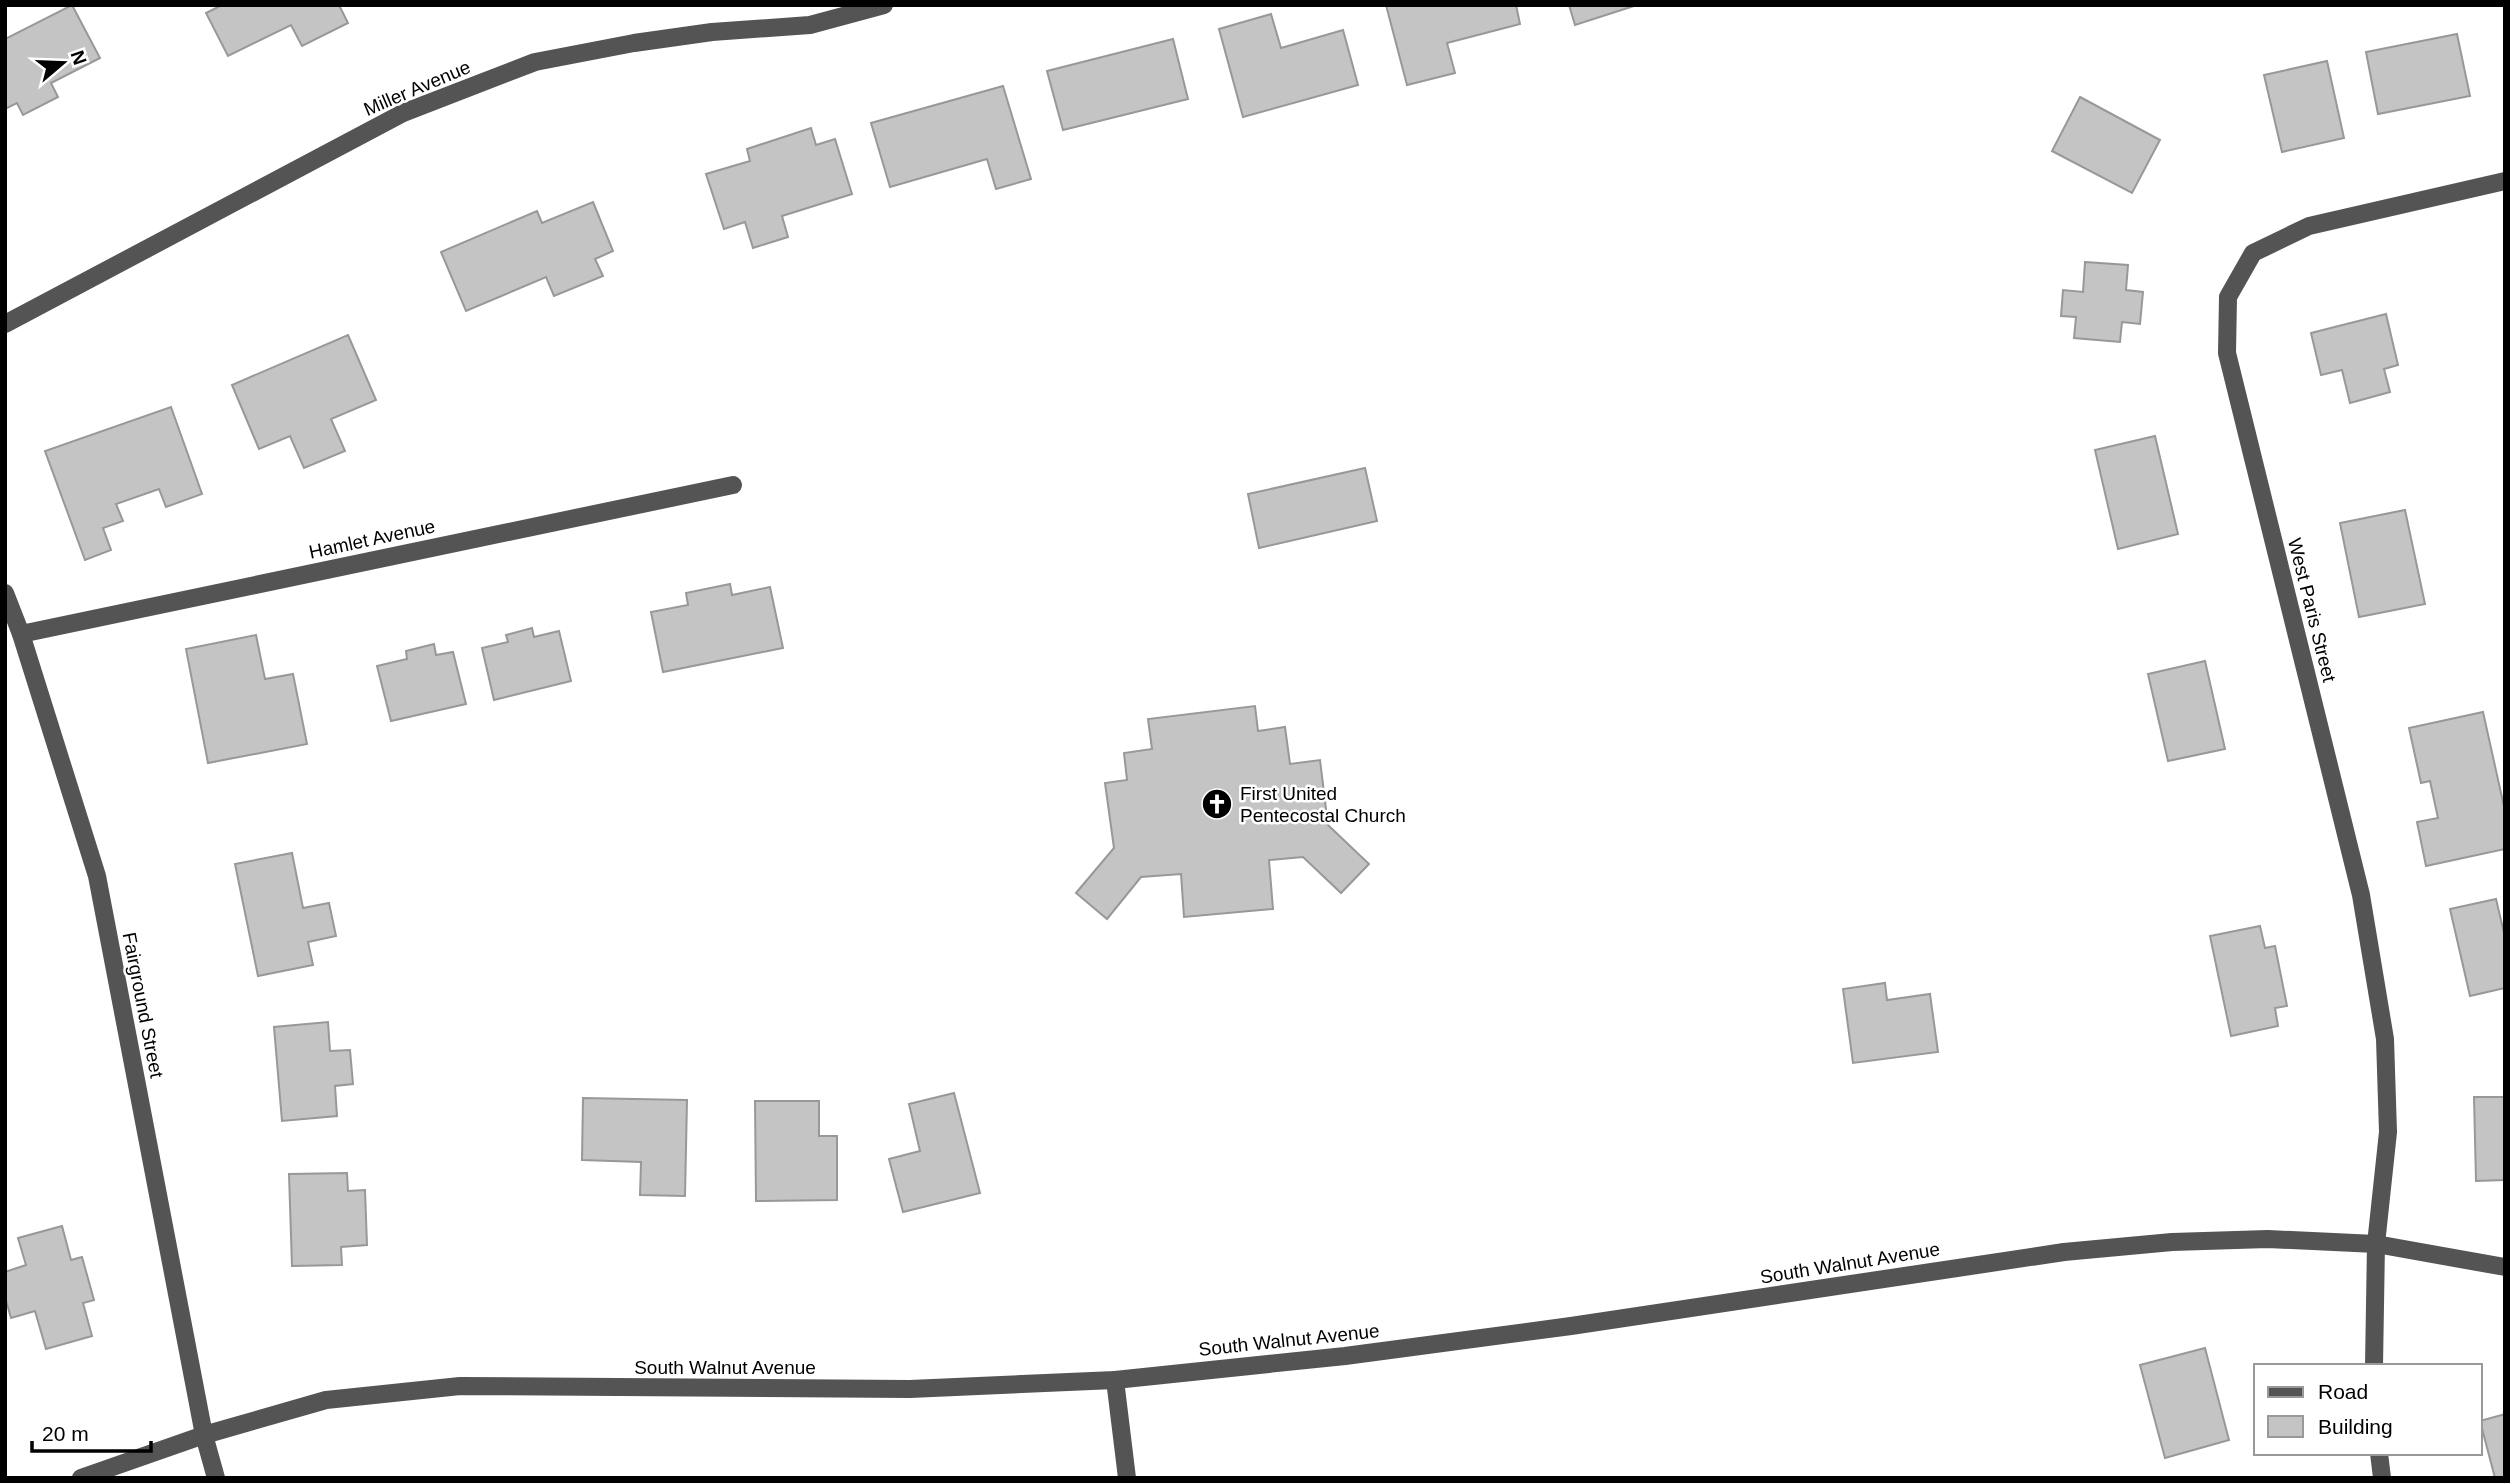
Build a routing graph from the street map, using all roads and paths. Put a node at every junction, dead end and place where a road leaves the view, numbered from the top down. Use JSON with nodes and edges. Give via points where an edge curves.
{"nodes":[{"id":1,"x":884,"y":5,"type":"edge"},
{"id":2,"x":2505,"y":181,"type":"edge"},
{"id":3,"x":5,"y":324,"type":"edge"},
{"id":4,"x":733,"y":485,"type":"dead end"},
{"id":5,"x":5,"y":593,"type":"edge"},
{"id":6,"x":20,"y":634,"type":"junction"},
{"id":7,"x":2376,"y":1244,"type":"junction"},
{"id":8,"x":2505,"y":1268,"type":"edge"},
{"id":9,"x":2374,"y":1364,"type":"edge"},
{"id":10,"x":1115,"y":1380,"type":"junction"},
{"id":11,"x":204,"y":1435,"type":"junction"},
{"id":12,"x":2379,"y":1455,"type":"edge"},
{"id":13,"x":81,"y":1478,"type":"edge"},
{"id":14,"x":216,"y":1478,"type":"edge"},
{"id":15,"x":1127,"y":1478,"type":"edge"},
{"id":16,"x":2382,"y":1478,"type":"edge"}],
"edges":[{"from":1,"to":3,"type":"street","name":"Miller Avenue","via":[[810,26],[712,32],[535,62],[403,113]]},
{"from":2,"to":7,"type":"street","name":"West Paris Street","via":[[2309,226],[2253,253],[2228,297],[2227,353],[2361,895],[2385,1039],[2388,1132]]},
{"from":4,"to":6,"type":"street","name":"Hamlet Avenue"},
{"from":5,"to":6,"type":"street","name":"Fairground Street"},
{"from":6,"to":11,"type":"street","name":"Fairground Street","via":[[97,876]]},
{"from":7,"to":8,"type":"street","name":"South Walnut Avenue"},
{"from":7,"to":9,"type":"street","name":"West Paris Street"},
{"from":7,"to":10,"type":"street","name":"South Walnut Avenue","via":[[2268,1239],[2064,1252],[1544,1330]]},
{"from":10,"to":11,"type":"street","name":"South Walnut Avenue","via":[[910,1389],[460,1386],[326,1400]]},
{"from":10,"to":15,"type":"street"},
{"from":11,"to":13,"type":"street","name":"South Walnut Avenue"},
{"from":11,"to":14,"type":"street","name":"Fairground Street"},
{"from":12,"to":16,"type":"street"}]}
